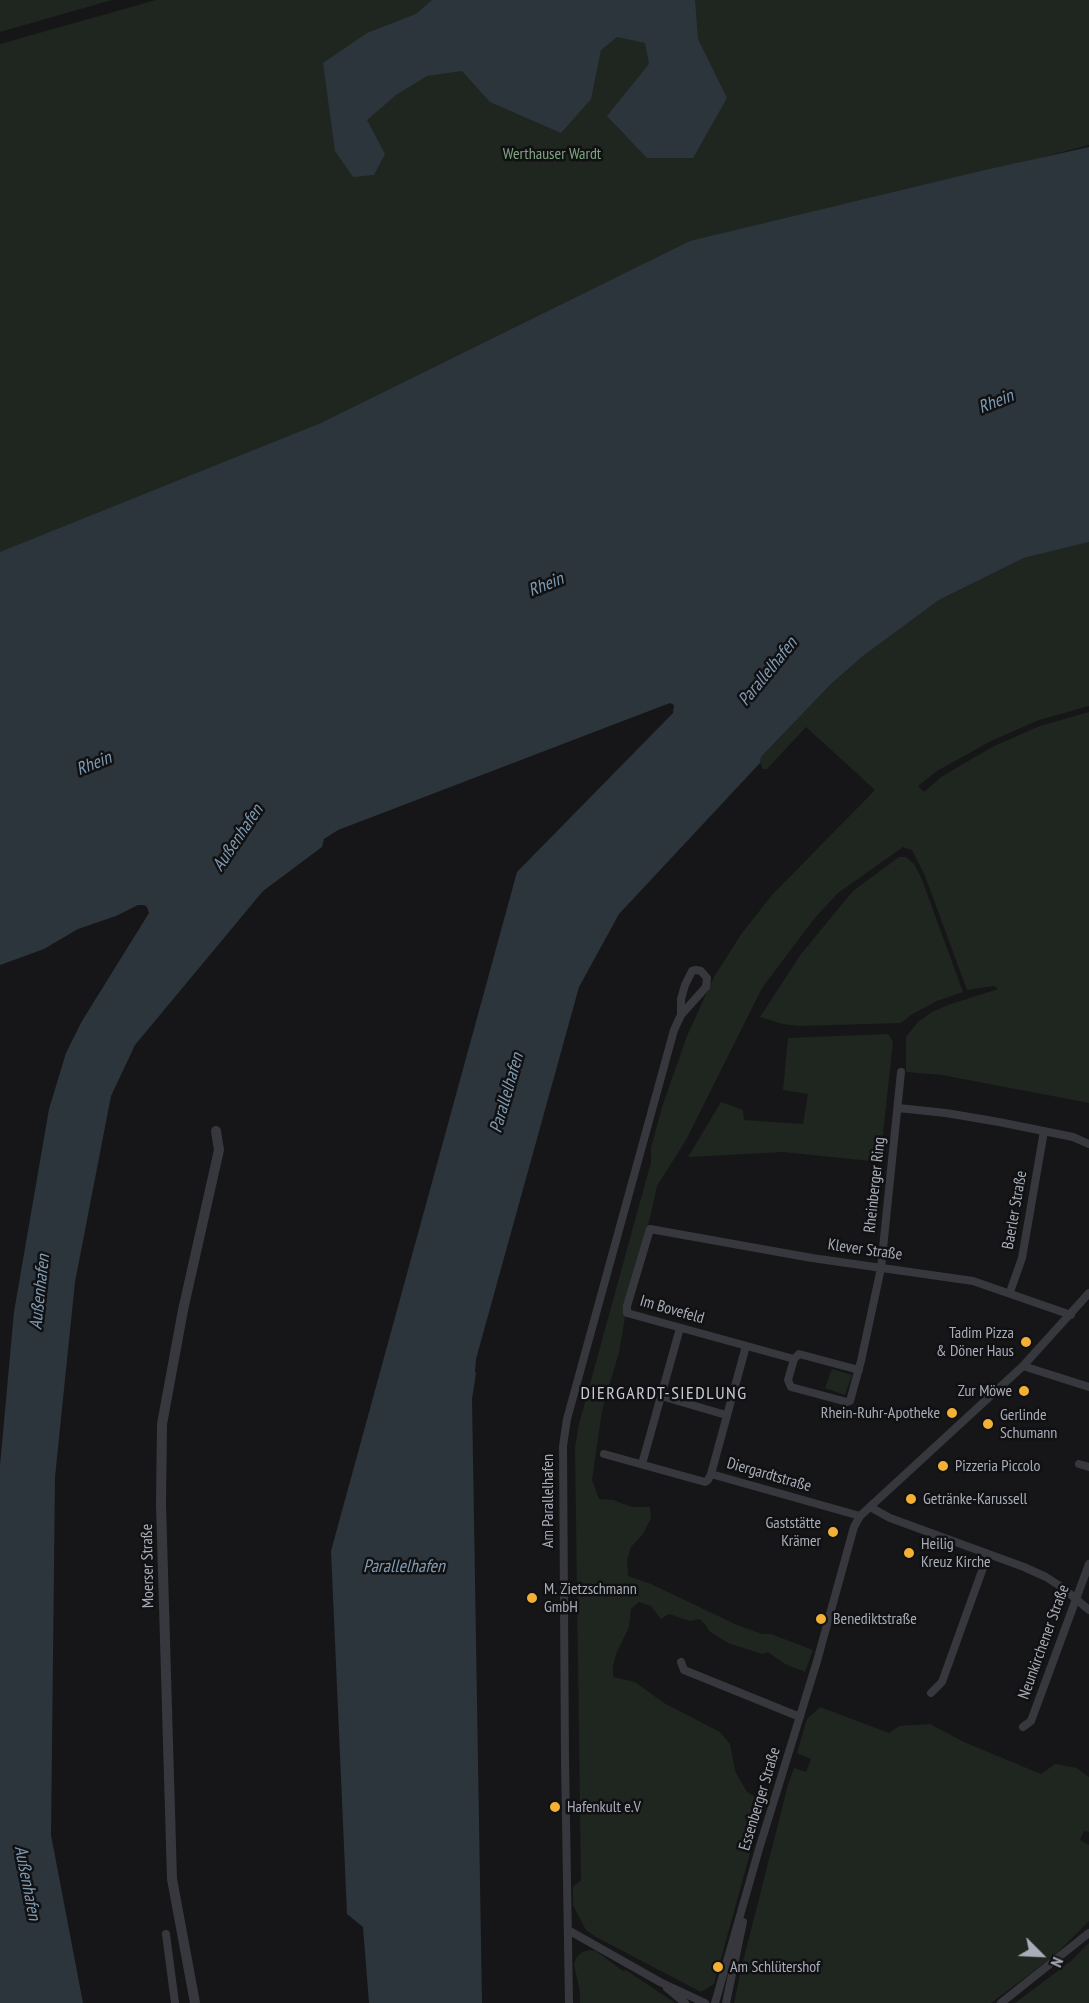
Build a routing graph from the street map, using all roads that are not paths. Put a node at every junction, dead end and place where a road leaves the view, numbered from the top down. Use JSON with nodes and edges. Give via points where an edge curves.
{"nodes":[{"id":1,"x":681,"y":1015,"type":"junction"},
{"id":2,"x":901,"y":1072,"type":"dead end"},
{"id":3,"x":897,"y":1108,"type":"junction"},
{"id":4,"x":216,"y":1131,"type":"dead end"},
{"id":5,"x":1044,"y":1131,"type":"junction"},
{"id":6,"x":1089,"y":1144,"type":"edge"},
{"id":7,"x":650,"y":1229,"type":"joint"},
{"id":8,"x":881,"y":1268,"type":"junction"},
{"id":9,"x":1010,"y":1293,"type":"junction"},
{"id":10,"x":1089,"y":1293,"type":"edge"},
{"id":11,"x":1071,"y":1315,"type":"junction"},
{"id":12,"x":680,"y":1328,"type":"junction"},
{"id":13,"x":746,"y":1346,"type":"junction"},
{"id":14,"x":794,"y":1359,"type":"junction"},
{"id":15,"x":1023,"y":1366,"type":"junction"},
{"id":16,"x":859,"y":1370,"type":"junction"},
{"id":17,"x":1089,"y":1387,"type":"edge"},
{"id":18,"x":661,"y":1396,"type":"junction"},
{"id":19,"x":726,"y":1415,"type":"junction"},
{"id":20,"x":604,"y":1454,"type":"dead end"},
{"id":21,"x":642,"y":1464,"type":"junction"},
{"id":22,"x":1079,"y":1464,"type":"dead end"},
{"id":23,"x":1089,"y":1467,"type":"edge"},
{"id":24,"x":711,"y":1474,"type":"junction"},
{"id":25,"x":870,"y":1507,"type":"junction"},
{"id":26,"x":860,"y":1516,"type":"junction"},
{"id":27,"x":988,"y":1554,"type":"junction"},
{"id":28,"x":1089,"y":1564,"type":"edge"},
{"id":29,"x":1076,"y":1600,"type":"junction"},
{"id":30,"x":1089,"y":1610,"type":"edge"},
{"id":31,"x":681,"y":1662,"type":"dead end"},
{"id":32,"x":931,"y":1693,"type":"dead end"},
{"id":33,"x":800,"y":1718,"type":"junction"},
{"id":34,"x":1023,"y":1726,"type":"dead end"},
{"id":35,"x":748,"y":1889,"type":"junction"},
{"id":36,"x":568,"y":1930,"type":"junction"},
{"id":37,"x":166,"y":1934,"type":"dead end"},
{"id":38,"x":1089,"y":1934,"type":"edge"},
{"id":39,"x":660,"y":1982,"type":"junction"},
{"id":40,"x":175,"y":2003,"type":"edge"},
{"id":41,"x":195,"y":2003,"type":"edge"},
{"id":42,"x":569,"y":2003,"type":"edge"},
{"id":43,"x":685,"y":2003,"type":"edge"},
{"id":44,"x":705,"y":2003,"type":"edge"},
{"id":45,"x":715,"y":2003,"type":"edge"},
{"id":46,"x":726,"y":2003,"type":"edge"},
{"id":47,"x":1001,"y":2003,"type":"edge"}],
"edges":[{"from":1,"to":1,"type":"street","name":"Am Parallelhafen","via":[[706,987],[707,978],[701,971],[689,974],[681,999]]},
{"from":1,"to":36,"type":"street","name":"Am Parallelhafen","via":[[567,1419],[563,1446]]},
{"from":2,"to":3,"type":"street","name":"Rheinberger Ring"},
{"from":3,"to":5,"type":"street"},
{"from":3,"to":8,"type":"street","name":"Rheinberger Ring"},
{"from":4,"to":41,"type":"street","name":"Moerser Straße","via":[[219,1150],[162,1424],[172,1879]]},
{"from":5,"to":6,"type":"street"},
{"from":5,"to":9,"type":"street","name":"Baerler Straße","via":[[1022,1258]]},
{"from":7,"to":8,"type":"street","name":"Klever Straße"},
{"from":7,"to":12,"type":"street","name":"Im Bovefeld","via":[[627,1313]]},
{"from":8,"to":9,"type":"street","name":"Klever Straße","via":[[973,1281]]},
{"from":8,"to":16,"type":"street","name":"Rheinberger Ring"},
{"from":9,"to":11,"type":"street","name":"Klever Straße"},
{"from":10,"to":11,"type":"street","name":"Essenberger Straße"},
{"from":11,"to":15,"type":"street","name":"Essenberger Straße"},
{"from":12,"to":13,"type":"street","name":"Im Bovefeld"},
{"from":12,"to":18,"type":"street"},
{"from":13,"to":14,"type":"street","name":"Im Bovefeld"},
{"from":13,"to":19,"type":"street"},
{"from":14,"to":16,"type":"street","name":"Im Bovefeld","via":[[799,1354]]},
{"from":14,"to":16,"type":"street","via":[[788,1380],[791,1387],[847,1402]]},
{"from":15,"to":17,"type":"street"},
{"from":15,"to":25,"type":"street","name":"Essenberger Straße"},
{"from":18,"to":19,"type":"street"},
{"from":18,"to":21,"type":"street"},
{"from":19,"to":24,"type":"street"},
{"from":20,"to":21,"type":"street","name":"Diergardtstraße"},
{"from":21,"to":24,"type":"street","name":"Diergardtstraße","via":[[705,1482]]},
{"from":22,"to":23,"type":"street"},
{"from":24,"to":26,"type":"street","name":"Diergardtstraße"},
{"from":25,"to":26,"type":"street","name":"Essenberger Straße"},
{"from":25,"to":27,"type":"street"},
{"from":26,"to":33,"type":"street","name":"Essenberger Straße"},
{"from":27,"to":29,"type":"street","via":[[1046,1577]]},
{"from":27,"to":32,"type":"street","via":[[942,1682]]},
{"from":28,"to":29,"type":"street","name":"Neunkirchener Straße"},
{"from":29,"to":30,"type":"street"},
{"from":29,"to":34,"type":"street","name":"Neunkirchener Straße","via":[[1031,1721]]},
{"from":31,"to":33,"type":"street","via":[[684,1670]]},
{"from":33,"to":35,"type":"street","name":"Essenberger Straße"},
{"from":35,"to":45,"type":"street","name":"Essenberger Straße"},
{"from":35,"to":46,"type":"street","name":"Essenberger Straße"},
{"from":36,"to":39,"type":"street"},
{"from":36,"to":42,"type":"street","name":"Am Parallelhafen"},
{"from":37,"to":40,"type":"street"},
{"from":38,"to":47,"type":"street"},
{"from":39,"to":43,"type":"street"},
{"from":39,"to":44,"type":"street"}]}
